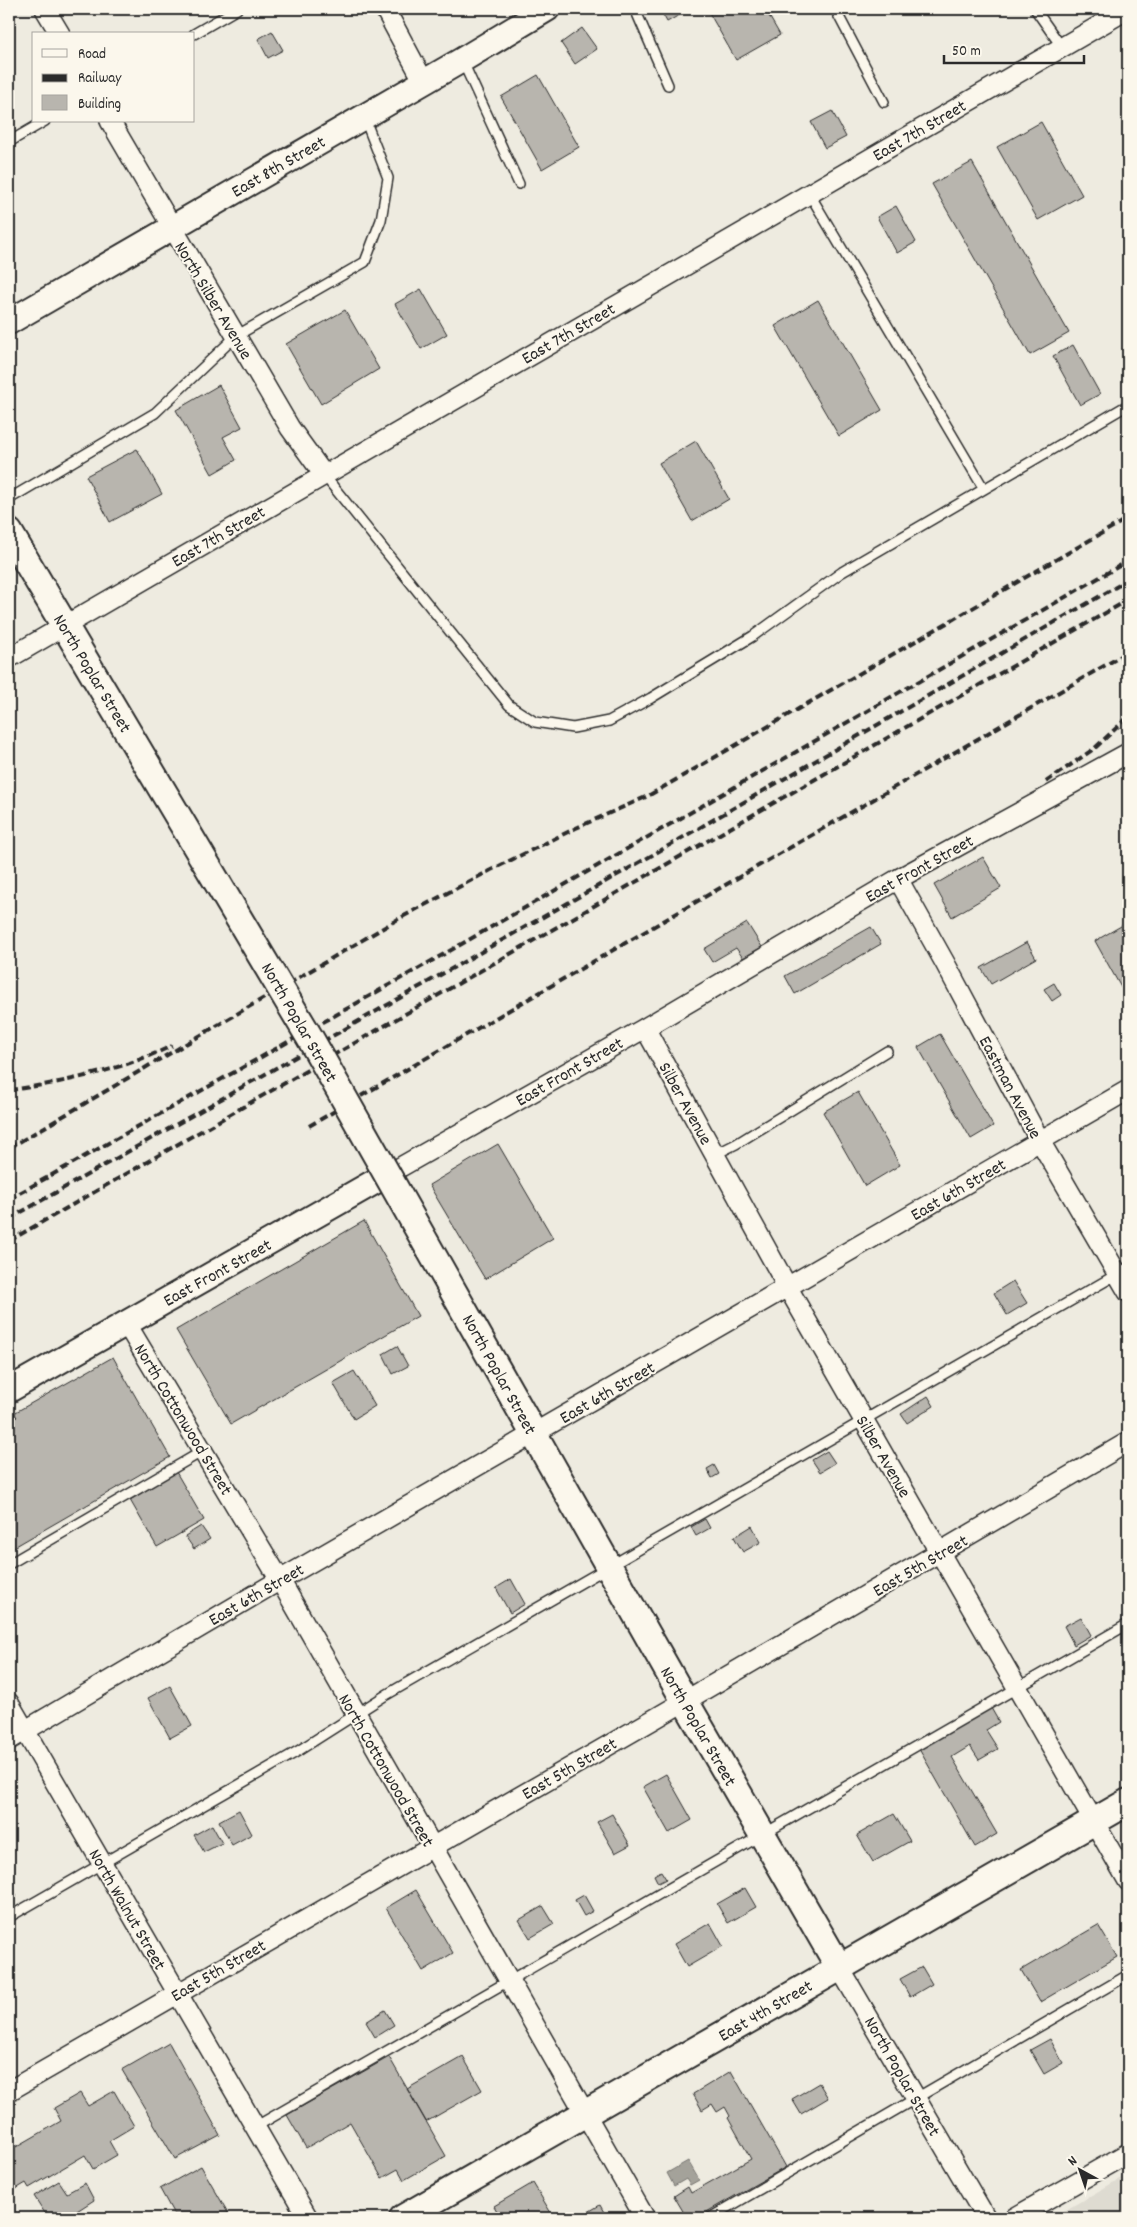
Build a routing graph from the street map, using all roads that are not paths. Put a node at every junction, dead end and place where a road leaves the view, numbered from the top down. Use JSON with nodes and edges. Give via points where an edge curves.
{"nodes":[{"id":1,"x":45,"y":9,"type":"edge"},
{"id":2,"x":237,"y":9,"type":"edge"},
{"id":3,"x":385,"y":9,"type":"edge"},
{"id":4,"x":547,"y":9,"type":"edge"},
{"id":5,"x":635,"y":9,"type":"edge"},
{"id":6,"x":836,"y":9,"type":"edge"},
{"id":7,"x":1035,"y":9,"type":"edge"},
{"id":8,"x":1128,"y":9,"type":"edge"},
{"id":9,"x":59,"y":32,"type":"edge"},
{"id":10,"x":195,"y":33,"type":"edge"},
{"id":11,"x":1061,"y":46,"type":"junction"},
{"id":12,"x":462,"y":60,"type":"junction"},
{"id":13,"x":424,"y":82,"type":"junction"},
{"id":14,"x":668,"y":85,"type":"dead end"},
{"id":15,"x":884,"y":102,"type":"dead end"},
{"id":16,"x":363,"y":117,"type":"junction"},
{"id":17,"x":43,"y":122,"type":"edge"},
{"id":18,"x":111,"y":122,"type":"edge"},
{"id":19,"x":9,"y":142,"type":"edge"},
{"id":20,"x":519,"y":184,"type":"dead end"},
{"id":21,"x":809,"y":193,"type":"junction"},
{"id":22,"x":171,"y":228,"type":"junction"},
{"id":23,"x":9,"y":322,"type":"edge"},
{"id":24,"x":236,"y":336,"type":"junction"},
{"id":25,"x":1128,"y":405,"type":"edge"},
{"id":26,"x":324,"y":475,"type":"junction"},
{"id":27,"x":984,"y":489,"type":"junction"},
{"id":28,"x":9,"y":500,"type":"edge"},
{"id":29,"x":9,"y":532,"type":"edge"},
{"id":30,"x":65,"y":626,"type":"junction"},
{"id":31,"x":9,"y":658,"type":"edge"},
{"id":32,"x":1128,"y":753,"type":"edge"},
{"id":33,"x":898,"y":879,"type":"junction"},
{"id":34,"x":645,"y":1028,"type":"junction"},
{"id":35,"x":887,"y":1051,"type":"dead end"},
{"id":36,"x":1128,"y":1090,"type":"edge"},
{"id":37,"x":1040,"y":1141,"type":"junction"},
{"id":38,"x":714,"y":1155,"type":"junction"},
{"id":39,"x":390,"y":1174,"type":"joint"},
{"id":40,"x":1123,"y":1271,"type":"edge"},
{"id":41,"x":788,"y":1288,"type":"junction"},
{"id":42,"x":1128,"y":1292,"type":"edge"},
{"id":43,"x":126,"y":1323,"type":"junction"},
{"id":44,"x":9,"y":1390,"type":"edge"},
{"id":45,"x":864,"y":1421,"type":"junction"},
{"id":46,"x":533,"y":1434,"type":"junction"},
{"id":47,"x":1128,"y":1442,"type":"edge"},
{"id":48,"x":203,"y":1451,"type":"junction"},
{"id":49,"x":940,"y":1553,"type":"junction"},
{"id":50,"x":9,"y":1564,"type":"edge"},
{"id":51,"x":608,"y":1568,"type":"junction"},
{"id":52,"x":280,"y":1580,"type":"junction"},
{"id":53,"x":1128,"y":1624,"type":"edge"},
{"id":54,"x":1018,"y":1689,"type":"junction"},
{"id":55,"x":685,"y":1702,"type":"junction"},
{"id":56,"x":9,"y":1703,"type":"edge"},
{"id":57,"x":355,"y":1714,"type":"junction"},
{"id":58,"x":17,"y":1736,"type":"edge"},
{"id":59,"x":1128,"y":1802,"type":"edge"},
{"id":60,"x":1094,"y":1822,"type":"junction"},
{"id":61,"x":763,"y":1837,"type":"junction"},
{"id":62,"x":431,"y":1848,"type":"junction"},
{"id":63,"x":101,"y":1864,"type":"junction"},
{"id":64,"x":1128,"y":1881,"type":"edge"},
{"id":65,"x":9,"y":1917,"type":"edge"},
{"id":66,"x":840,"y":1967,"type":"junction"},
{"id":67,"x":1128,"y":1975,"type":"edge"},
{"id":68,"x":508,"y":1980,"type":"junction"},
{"id":69,"x":178,"y":1994,"type":"junction"},
{"id":70,"x":9,"y":2091,"type":"edge"},
{"id":71,"x":915,"y":2098,"type":"junction"},
{"id":72,"x":585,"y":2112,"type":"junction"},
{"id":73,"x":255,"y":2128,"type":"junction"},
{"id":74,"x":1128,"y":2153,"type":"edge"},
{"id":75,"x":308,"y":2218,"type":"edge"},
{"id":76,"x":402,"y":2218,"type":"edge"},
{"id":77,"x":645,"y":2218,"type":"edge"},
{"id":78,"x":710,"y":2218,"type":"edge"},
{"id":79,"x":986,"y":2218,"type":"edge"},
{"id":80,"x":1014,"y":2218,"type":"edge"}],
"edges":[{"from":1,"to":9,"type":"street"},
{"from":2,"to":10,"type":"lane"},
{"from":3,"to":13,"type":"street"},
{"from":4,"to":12,"type":"street","name":"East 8th Street"},
{"from":5,"to":14,"type":"lane"},
{"from":6,"to":15,"type":"lane"},
{"from":7,"to":11,"type":"lane"},
{"from":8,"to":11,"type":"street","name":"East 7th Street"},
{"from":11,"to":21,"type":"street","name":"East 7th Street"},
{"from":12,"to":13,"type":"street","name":"East 8th Street"},
{"from":12,"to":20,"type":"lane"},
{"from":13,"to":16,"type":"street","name":"East 8th Street"},
{"from":16,"to":22,"type":"street","name":"East 8th Street"},
{"from":16,"to":24,"type":"lane","via":[[388,178],[381,220],[365,262]]},
{"from":17,"to":19,"type":"lane"},
{"from":18,"to":22,"type":"street","name":"North Silber Avenue"},
{"from":21,"to":26,"type":"street","name":"East 7th Street"},
{"from":21,"to":27,"type":"lane"},
{"from":22,"to":23,"type":"street","name":"East 8th Street"},
{"from":22,"to":24,"type":"street","name":"North Silber Avenue"},
{"from":24,"to":26,"type":"street","name":"North Silber Avenue","via":[[290,428]]},
{"from":24,"to":28,"type":"lane","via":[[155,413]]},
{"from":25,"to":27,"type":"lane"},
{"from":26,"to":27,"type":"lane","via":[[509,705],[535,722],[573,728],[608,721],[651,698],[753,636],[842,572]]},
{"from":26,"to":30,"type":"street","name":"East 7th Street"},
{"from":29,"to":30,"type":"main road","name":"North Poplar Street"},
{"from":30,"to":31,"type":"street","name":"East 7th Street"},
{"from":30,"to":46,"type":"main road","name":"North Poplar Street","bridge":true,"via":[[310,1038]]},
{"from":32,"to":33,"type":"street","name":"East Front Street"},
{"from":33,"to":34,"type":"street","name":"East Front Street"},
{"from":33,"to":37,"type":"street","name":"Eastman Avenue"},
{"from":34,"to":38,"type":"street","name":"Silber Avenue"},
{"from":34,"to":39,"type":"street","name":"East Front Street"},
{"from":35,"to":38,"type":"lane"},
{"from":36,"to":37,"type":"street","name":"East 6th Street"},
{"from":37,"to":40,"type":"street","name":"Eastman Avenue"},
{"from":37,"to":41,"type":"street","name":"East 6th Street"},
{"from":38,"to":41,"type":"street","name":"Silber Avenue"},
{"from":39,"to":43,"type":"street","name":"East Front Street"},
{"from":40,"to":42,"type":"street","name":"Eastman Avenue"},
{"from":40,"to":45,"type":"lane"},
{"from":41,"to":45,"type":"street","name":"Silber Avenue"},
{"from":41,"to":46,"type":"street","name":"East 6th Street"},
{"from":43,"to":44,"type":"street","name":"East Front Street"},
{"from":43,"to":48,"type":"street","name":"North Cottonwood Street"},
{"from":45,"to":49,"type":"street","name":"Silber Avenue"},
{"from":45,"to":51,"type":"lane"},
{"from":46,"to":51,"type":"main road","name":"North Poplar Street"},
{"from":46,"to":52,"type":"street","name":"East 6th Street"},
{"from":47,"to":49,"type":"street","name":"East 5th Street"},
{"from":48,"to":50,"type":"lane"},
{"from":48,"to":52,"type":"street","name":"North Cottonwood Street"},
{"from":49,"to":54,"type":"street","name":"Silber Avenue"},
{"from":49,"to":55,"type":"street","name":"East 5th Street"},
{"from":51,"to":55,"type":"main road","name":"North Poplar Street"},
{"from":51,"to":57,"type":"lane"},
{"from":52,"to":57,"type":"street","name":"North Cottonwood Street"},
{"from":52,"to":58,"type":"street","name":"East 6th Street"},
{"from":53,"to":54,"type":"lane"},
{"from":54,"to":60,"type":"street","name":"Silber Avenue"},
{"from":54,"to":61,"type":"lane"},
{"from":55,"to":61,"type":"main road","name":"North Poplar Street"},
{"from":55,"to":62,"type":"street","name":"East 5th Street"},
{"from":56,"to":58,"type":"street","name":"North Walnut Street"},
{"from":57,"to":62,"type":"street","name":"North Cottonwood Street"},
{"from":57,"to":63,"type":"lane","via":[[298,1751]]},
{"from":58,"to":63,"type":"street","name":"North Walnut Street"},
{"from":59,"to":60,"type":"main road","name":"East 4th Street"},
{"from":60,"to":64,"type":"street","name":"Silber Avenue"},
{"from":60,"to":66,"type":"main road","name":"East 4th Street"},
{"from":61,"to":66,"type":"main road","name":"North Poplar Street"},
{"from":61,"to":68,"type":"lane"},
{"from":62,"to":68,"type":"street","name":"North Cottonwood Street"},
{"from":62,"to":69,"type":"street","name":"East 5th Street"},
{"from":63,"to":65,"type":"lane"},
{"from":63,"to":69,"type":"street","name":"North Walnut Street"},
{"from":66,"to":71,"type":"street","name":"North Poplar Street"},
{"from":66,"to":72,"type":"main road","name":"East 4th Street"},
{"from":67,"to":71,"type":"lane"},
{"from":68,"to":72,"type":"street","name":"North Cottonwood Street"},
{"from":68,"to":73,"type":"lane"},
{"from":69,"to":70,"type":"street","name":"East 5th Street"},
{"from":69,"to":73,"type":"street","name":"North Walnut Street"},
{"from":71,"to":78,"type":"lane"},
{"from":71,"to":79,"type":"street","name":"North Poplar Street"},
{"from":72,"to":76,"type":"main road","name":"East 4th Street"},
{"from":72,"to":77,"type":"street","name":"North Cottonwood Street"},
{"from":73,"to":75,"type":"street","name":"North Walnut Street"},
{"from":74,"to":80,"type":"street"}]}
